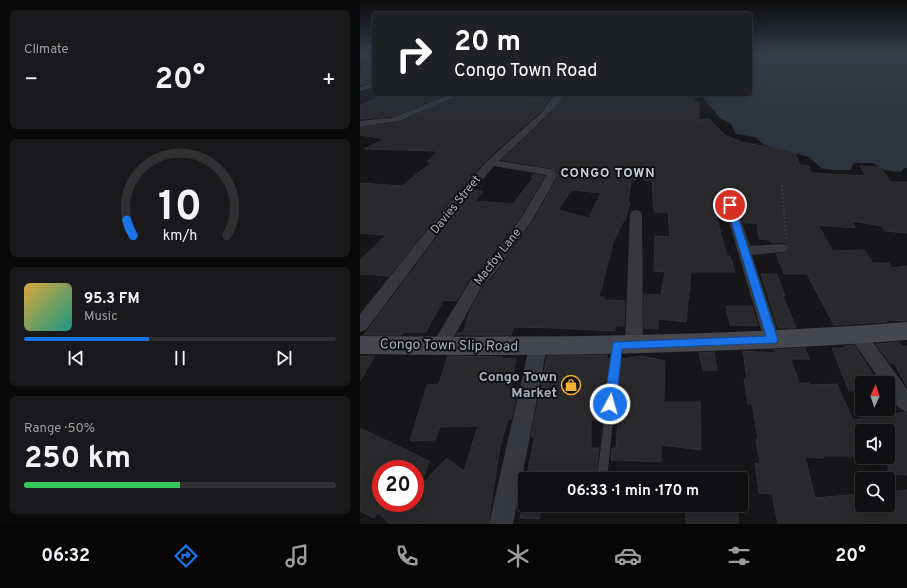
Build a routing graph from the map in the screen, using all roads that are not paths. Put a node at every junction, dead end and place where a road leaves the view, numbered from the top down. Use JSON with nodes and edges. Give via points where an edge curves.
{"nodes":[{"id":1,"x":372,"y":86,"type":"edge"},
{"id":2,"x":360,"y":89,"type":"edge"},
{"id":3,"x":451,"y":96,"type":"edge"},
{"id":4,"x":558,"y":98,"type":"edge"},
{"id":5,"x":360,"y":124,"type":"edge"},
{"id":6,"x":491,"y":163,"type":"junction"},
{"id":7,"x":730,"y":205,"type":"dead end"},
{"id":8,"x":636,"y":214,"type":"dead end"},
{"id":9,"x":782,"y":248,"type":"road end"},
{"id":10,"x":744,"y":250,"type":"junction"},
{"id":11,"x":360,"y":326,"type":"edge"},
{"id":12,"x":907,"y":331,"type":"edge"},
{"id":13,"x":858,"y":335,"type":"junction"},
{"id":14,"x":772,"y":340,"type":"junction"},
{"id":15,"x":626,"y":344,"type":"junction"},
{"id":16,"x":360,"y":345,"type":"edge"},
{"id":17,"x":440,"y":346,"type":"junction"},
{"id":18,"x":538,"y":347,"type":"junction"},
{"id":19,"x":907,"y":404,"type":"edge"},
{"id":20,"x":603,"y":472,"type":"edge"},
{"id":21,"x":501,"y":524,"type":"edge"}],
"edges":[{"from":1,"to":2,"type":"street"},
{"from":3,"to":5,"type":"street","via":[[397,119]]},
{"from":4,"to":6,"type":"street","name":"Davies Street","via":[[545,114]]},
{"from":6,"to":11,"type":"street","name":"Davies Street","via":[[444,217]]},
{"from":6,"to":17,"type":"street","name":"Macfoy Lane","via":[[546,171],[552,176],[539,200],[492,267],[475,285]]},
{"from":7,"to":10,"type":"street"},
{"from":8,"to":15,"type":"street"},
{"from":9,"to":10,"type":"street"},
{"from":10,"to":14,"type":"street"},
{"from":12,"to":13,"type":"main road","name":"Congo Town Slip Road"},
{"from":13,"to":14,"type":"main road","name":"Congo Town Slip Road"},
{"from":13,"to":19,"type":"street"},
{"from":14,"to":15,"type":"main road","name":"Congo Town Slip Road"},
{"from":15,"to":18,"type":"main road","name":"Congo Town Slip Road"},
{"from":15,"to":20,"type":"lane"},
{"from":16,"to":17,"type":"main road","name":"Congo Town Slip Road"},
{"from":17,"to":18,"type":"main road","name":"Congo Town Slip Road"},
{"from":18,"to":21,"type":"street"}]}
